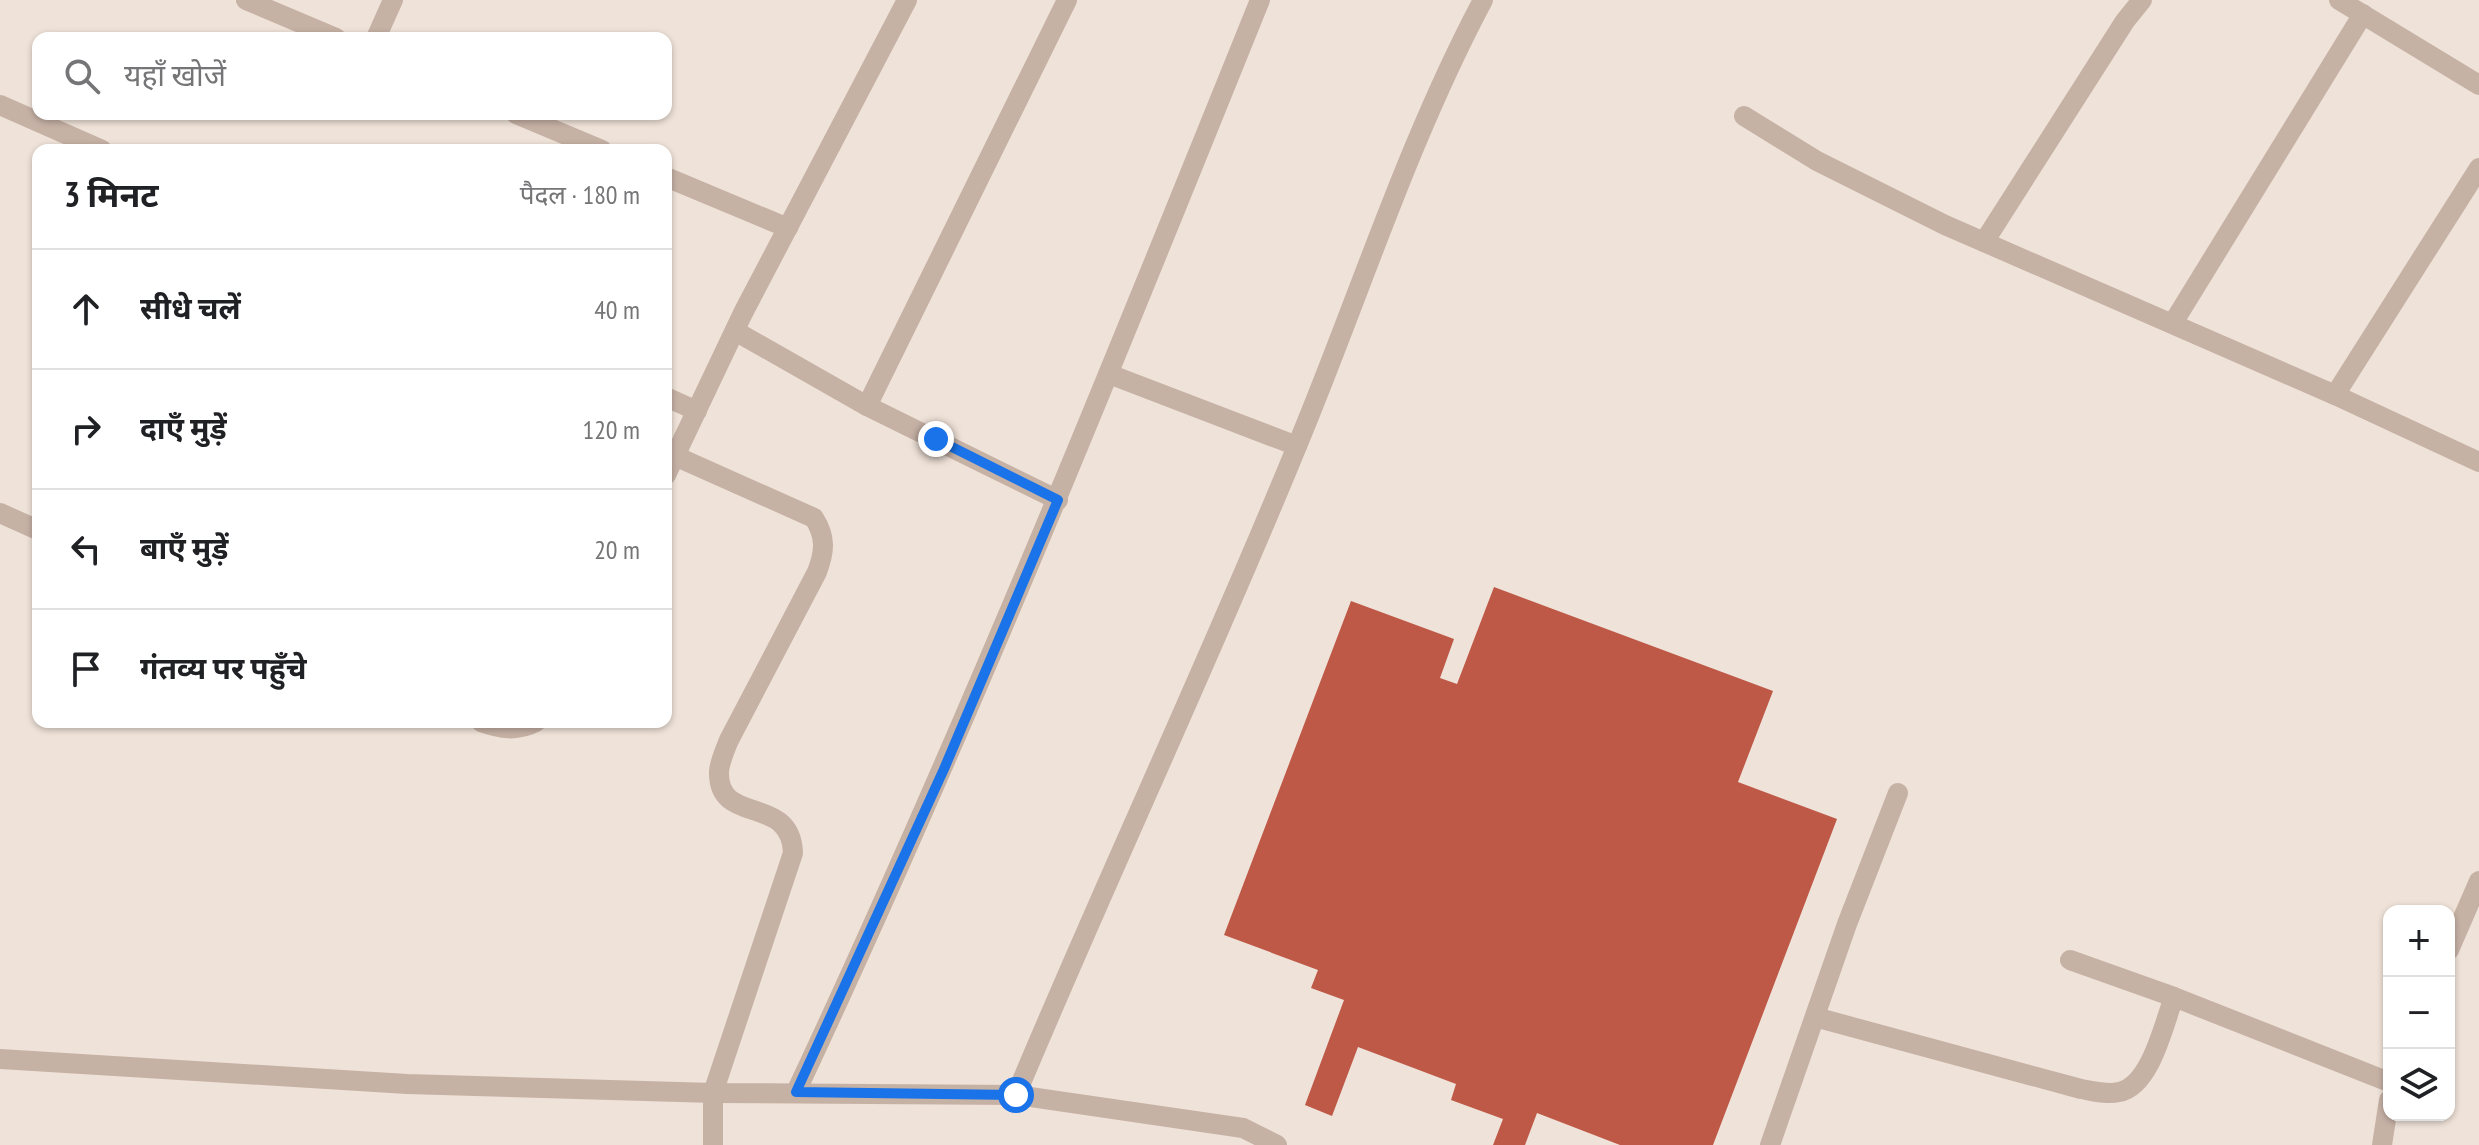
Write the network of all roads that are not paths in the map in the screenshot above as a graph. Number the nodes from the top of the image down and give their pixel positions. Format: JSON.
{"nodes":[{"id":1,"x":246,"y":0,"type":"edge"},
{"id":2,"x":393,"y":0,"type":"edge"},
{"id":3,"x":907,"y":0,"type":"edge"},
{"id":4,"x":1067,"y":0,"type":"edge"},
{"id":5,"x":1260,"y":0,"type":"edge"},
{"id":6,"x":1483,"y":0,"type":"edge"},
{"id":7,"x":2142,"y":0,"type":"edge"},
{"id":8,"x":2339,"y":0,"type":"edge"},
{"id":9,"x":2363,"y":14,"type":"junction"},
{"id":10,"x":322,"y":32,"type":"edge"},
{"id":11,"x":379,"y":32,"type":"edge"},
{"id":12,"x":2479,"y":85,"type":"edge"},
{"id":13,"x":0,"y":105,"type":"edge"},
{"id":14,"x":1744,"y":116,"type":"dead end"},
{"id":15,"x":32,"y":119,"type":"edge"},
{"id":16,"x":34,"y":120,"type":"edge"},
{"id":17,"x":530,"y":120,"type":"edge"},
{"id":18,"x":88,"y":144,"type":"edge"},
{"id":19,"x":588,"y":144,"type":"edge"},
{"id":20,"x":2479,"y":168,"type":"edge"},
{"id":21,"x":672,"y":180,"type":"edge"},
{"id":22,"x":788,"y":228,"type":"junction"},
{"id":23,"x":1984,"y":242,"type":"junction"},
{"id":24,"x":2173,"y":323,"type":"junction"},
{"id":25,"x":735,"y":331,"type":"junction"},
{"id":26,"x":1109,"y":374,"type":"junction"},
{"id":27,"x":2335,"y":395,"type":"junction"},
{"id":28,"x":672,"y":400,"type":"edge"},
{"id":29,"x":867,"y":406,"type":"junction"},
{"id":30,"x":697,"y":411,"type":"junction"},
{"id":31,"x":1297,"y":446,"type":"junction"},
{"id":32,"x":675,"y":456,"type":"junction"},
{"id":33,"x":672,"y":462,"type":"edge"},
{"id":34,"x":2479,"y":462,"type":"edge"},
{"id":35,"x":1058,"y":500,"type":"junction"},
{"id":36,"x":0,"y":513,"type":"edge"},
{"id":37,"x":32,"y":527,"type":"edge"},
{"id":38,"x":501,"y":728,"type":"edge"},
{"id":39,"x":523,"y":728,"type":"edge"},
{"id":40,"x":1898,"y":793,"type":"dead end"},
{"id":41,"x":2479,"y":881,"type":"edge"},
{"id":42,"x":2455,"y":936,"type":"edge"},
{"id":43,"x":2070,"y":960,"type":"dead end"},
{"id":44,"x":2174,"y":997,"type":"junction"},
{"id":45,"x":1815,"y":1017,"type":"junction"},
{"id":46,"x":0,"y":1059,"type":"edge"},
{"id":47,"x":2383,"y":1080,"type":"edge"},
{"id":48,"x":796,"y":1092,"type":"junction"},
{"id":49,"x":713,"y":1093,"type":"junction"},
{"id":50,"x":1016,"y":1095,"type":"junction"},
{"id":51,"x":2386,"y":1121,"type":"edge"},
{"id":52,"x":713,"y":1145,"type":"edge"},
{"id":53,"x":1277,"y":1145,"type":"edge"},
{"id":54,"x":1770,"y":1145,"type":"edge"},
{"id":55,"x":2382,"y":1145,"type":"edge"}],
"edges":[{"from":1,"to":10,"type":"street"},
{"from":2,"to":11,"type":"street"},
{"from":3,"to":22,"type":"street"},
{"from":4,"to":29,"type":"street"},
{"from":5,"to":26,"type":"street"},
{"from":6,"to":31,"type":"street"},
{"from":7,"to":23,"type":"street"},
{"from":8,"to":9,"type":"street"},
{"from":9,"to":12,"type":"street"},
{"from":9,"to":24,"type":"street"},
{"from":13,"to":15,"type":"street"},
{"from":14,"to":23,"type":"street"},
{"from":16,"to":18,"type":"street"},
{"from":17,"to":19,"type":"street"},
{"from":20,"to":27,"type":"street"},
{"from":21,"to":22,"type":"street"},
{"from":22,"to":25,"type":"street"},
{"from":23,"to":24,"type":"street"},
{"from":24,"to":27,"type":"street"},
{"from":25,"to":29,"type":"street"},
{"from":25,"to":30,"type":"street"},
{"from":26,"to":31,"type":"street"},
{"from":26,"to":35,"type":"street"},
{"from":27,"to":34,"type":"street"},
{"from":28,"to":30,"type":"street"},
{"from":29,"to":35,"type":"street"},
{"from":30,"to":32,"type":"street"},
{"from":31,"to":50,"type":"street"},
{"from":32,"to":33,"type":"street"},
{"from":32,"to":49,"type":"street"},
{"from":35,"to":48,"type":"street"},
{"from":36,"to":37,"type":"street"},
{"from":38,"to":39,"type":"street"},
{"from":40,"to":45,"type":"street"},
{"from":41,"to":42,"type":"street"},
{"from":43,"to":44,"type":"street"},
{"from":44,"to":45,"type":"street"},
{"from":44,"to":47,"type":"street"},
{"from":45,"to":54,"type":"street"},
{"from":46,"to":49,"type":"street"},
{"from":48,"to":49,"type":"street"},
{"from":48,"to":50,"type":"street"},
{"from":49,"to":52,"type":"street"},
{"from":50,"to":53,"type":"street"},
{"from":51,"to":55,"type":"street"}]}
